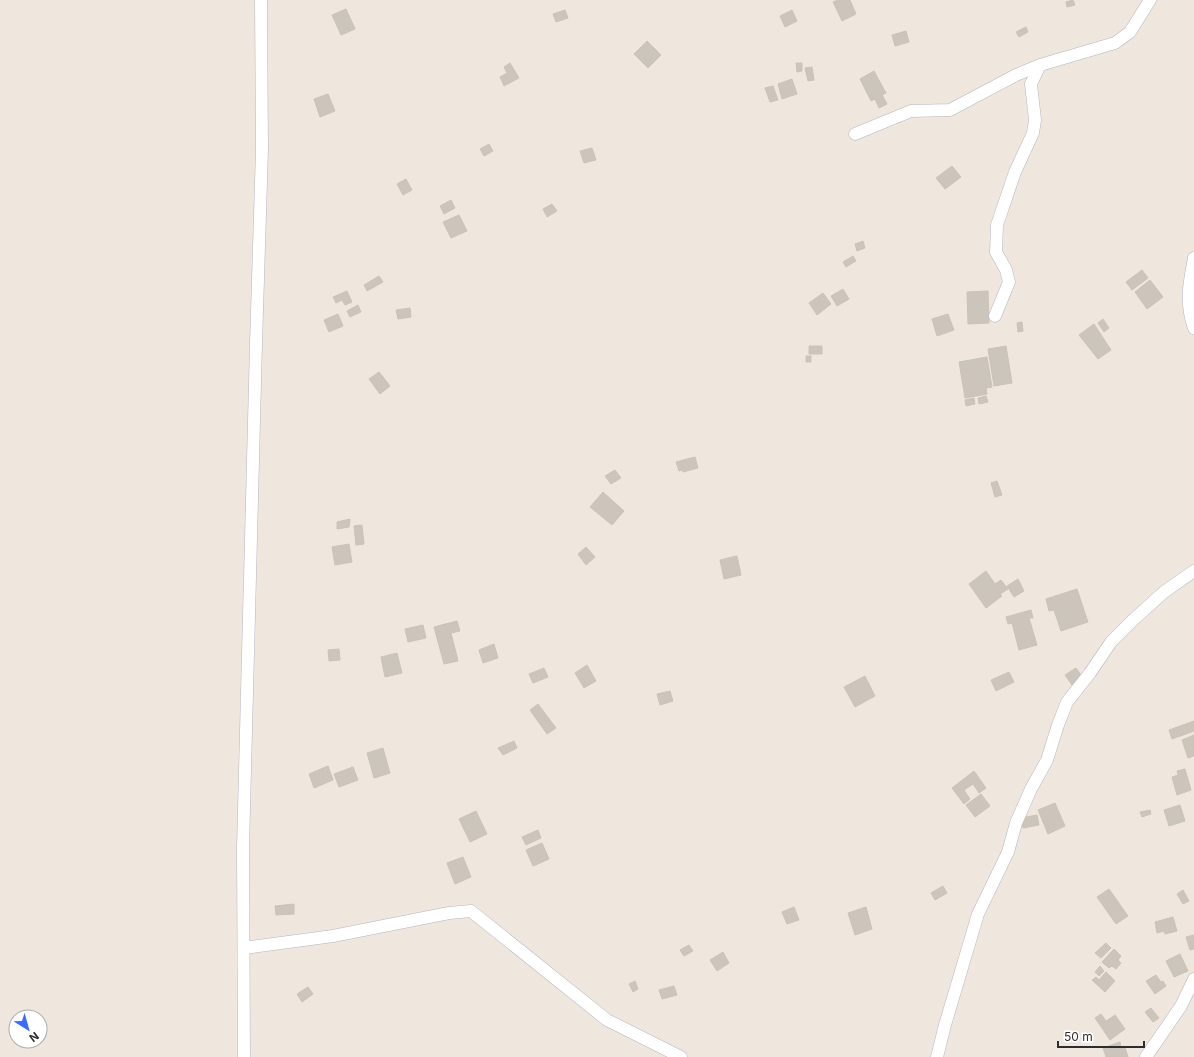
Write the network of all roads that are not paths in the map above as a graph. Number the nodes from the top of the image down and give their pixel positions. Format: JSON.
{"nodes":[{"id":1,"x":261,"y":0,"type":"edge"},
{"id":2,"x":1150,"y":0,"type":"edge"},
{"id":3,"x":1040,"y":66,"type":"junction"},
{"id":4,"x":855,"y":134,"type":"dead end"},
{"id":5,"x":1194,"y":258,"type":"edge"},
{"id":6,"x":995,"y":316,"type":"dead end"},
{"id":7,"x":1194,"y":328,"type":"edge"},
{"id":8,"x":1194,"y":571,"type":"edge"},
{"id":9,"x":244,"y":948,"type":"junction"},
{"id":10,"x":1194,"y":979,"type":"edge"},
{"id":11,"x":244,"y":1057,"type":"edge"},
{"id":12,"x":681,"y":1057,"type":"edge"},
{"id":13,"x":937,"y":1057,"type":"edge"},
{"id":14,"x":1146,"y":1057,"type":"edge"}],
"edges":[{"from":1,"to":9,"type":"street"},
{"from":2,"to":3,"type":"street"},
{"from":3,"to":4,"type":"street"},
{"from":3,"to":6,"type":"street"},
{"from":5,"to":7,"type":"street"},
{"from":8,"to":13,"type":"street"},
{"from":9,"to":11,"type":"street"},
{"from":9,"to":12,"type":"street"},
{"from":10,"to":14,"type":"street"}]}
